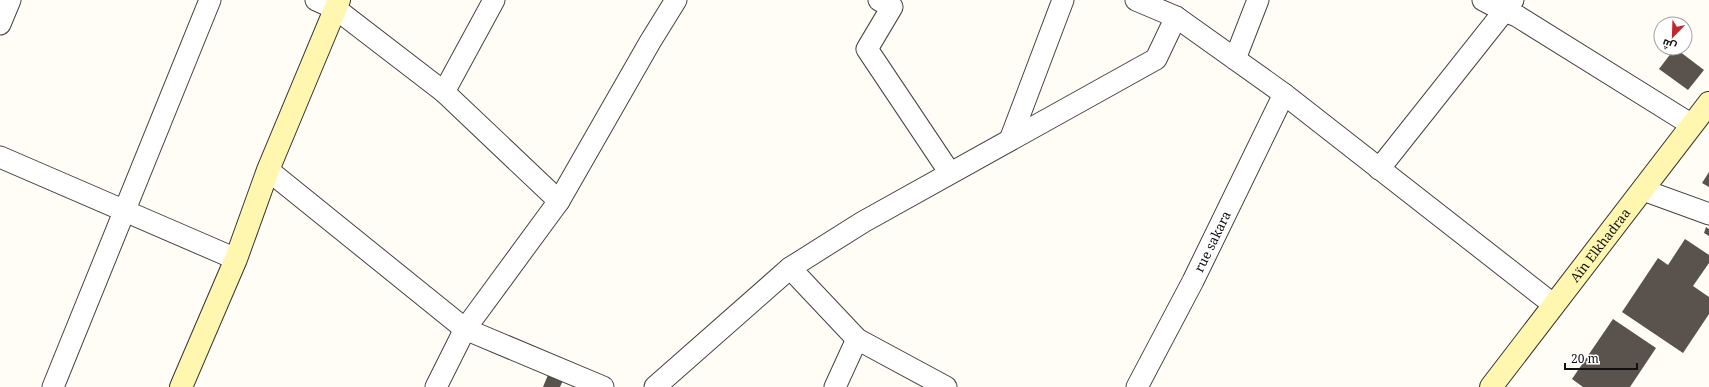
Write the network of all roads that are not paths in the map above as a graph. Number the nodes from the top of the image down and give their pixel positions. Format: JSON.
{"nodes":[{"id":1,"x":10,"y":0,"type":"edge"},
{"id":2,"x":210,"y":0,"type":"edge"},
{"id":3,"x":494,"y":0,"type":"edge"},
{"id":4,"x":676,"y":0,"type":"edge"},
{"id":5,"x":879,"y":0,"type":"edge"},
{"id":6,"x":1063,"y":0,"type":"edge"},
{"id":7,"x":1136,"y":0,"type":"edge"},
{"id":8,"x":1258,"y":0,"type":"edge"},
{"id":9,"x":1484,"y":0,"type":"edge"},
{"id":10,"x":330,"y":3,"type":"edge"},
{"id":11,"x":1509,"y":6,"type":"edge"},
{"id":12,"x":1176,"y":16,"type":"junction"},
{"id":13,"x":0,"y":24,"type":"edge"},
{"id":14,"x":1235,"y":59,"type":"junction"},
{"id":15,"x":444,"y":92,"type":"junction"},
{"id":16,"x":1284,"y":94,"type":"junction"},
{"id":17,"x":1709,"y":103,"type":"edge"},
{"id":18,"x":1692,"y":126,"type":"junction"},
{"id":19,"x":1010,"y":140,"type":"junction"},
{"id":20,"x":0,"y":157,"type":"edge"},
{"id":21,"x":1379,"y":169,"type":"junction"},
{"id":22,"x":268,"y":170,"type":"junction"},
{"id":23,"x":950,"y":174,"type":"junction"},
{"id":24,"x":1643,"y":190,"type":"junction"},
{"id":25,"x":559,"y":201,"type":"junction"},
{"id":26,"x":125,"y":211,"type":"junction"},
{"id":27,"x":1709,"y":214,"type":"edge"},
{"id":28,"x":236,"y":259,"type":"junction"},
{"id":29,"x":790,"y":268,"type":"junction"},
{"id":30,"x":1554,"y":305,"type":"junction"},
{"id":31,"x":465,"y":329,"type":"junction"},
{"id":32,"x":857,"y":339,"type":"junction"},
{"id":33,"x":53,"y":387,"type":"edge"},
{"id":34,"x":181,"y":387,"type":"edge"},
{"id":35,"x":436,"y":387,"type":"edge"},
{"id":36,"x":603,"y":387,"type":"edge"},
{"id":37,"x":655,"y":387,"type":"edge"},
{"id":38,"x":835,"y":387,"type":"edge"},
{"id":39,"x":946,"y":387,"type":"edge"},
{"id":40,"x":1137,"y":387,"type":"edge"},
{"id":41,"x":1491,"y":387,"type":"edge"}],
"edges":[{"from":1,"to":13,"type":"street"},
{"from":2,"to":26,"type":"street"},
{"from":3,"to":15,"type":"street"},
{"from":4,"to":25,"type":"street"},
{"from":5,"to":23,"type":"street"},
{"from":6,"to":19,"type":"street"},
{"from":7,"to":12,"type":"street"},
{"from":8,"to":14,"type":"street"},
{"from":9,"to":11,"type":"street"},
{"from":10,"to":15,"type":"street"},
{"from":10,"to":22,"type":"street"},
{"from":11,"to":18,"type":"street"},
{"from":11,"to":21,"type":"street"},
{"from":12,"to":14,"type":"street"},
{"from":12,"to":19,"type":"street"},
{"from":14,"to":16,"type":"street"},
{"from":15,"to":25,"type":"street"},
{"from":16,"to":21,"type":"street"},
{"from":16,"to":40,"type":"street","name":"rue sakara"},
{"from":17,"to":18,"type":"street","name":"Aïn Elkhadraa"},
{"from":18,"to":24,"type":"street","name":"Aïn Elkhadraa"},
{"from":19,"to":23,"type":"street"},
{"from":20,"to":26,"type":"street"},
{"from":21,"to":30,"type":"street"},
{"from":22,"to":28,"type":"street"},
{"from":22,"to":31,"type":"street"},
{"from":23,"to":29,"type":"street"},
{"from":24,"to":27,"type":"street"},
{"from":24,"to":30,"type":"street","name":"Aïn Elkhadraa"},
{"from":25,"to":31,"type":"street"},
{"from":26,"to":28,"type":"street"},
{"from":26,"to":33,"type":"street"},
{"from":28,"to":34,"type":"street"},
{"from":29,"to":32,"type":"street"},
{"from":29,"to":37,"type":"street"},
{"from":30,"to":41,"type":"street","name":"Aïn Elkhadraa"},
{"from":31,"to":35,"type":"street"},
{"from":31,"to":36,"type":"street"},
{"from":32,"to":38,"type":"street"},
{"from":32,"to":39,"type":"street"}]}
